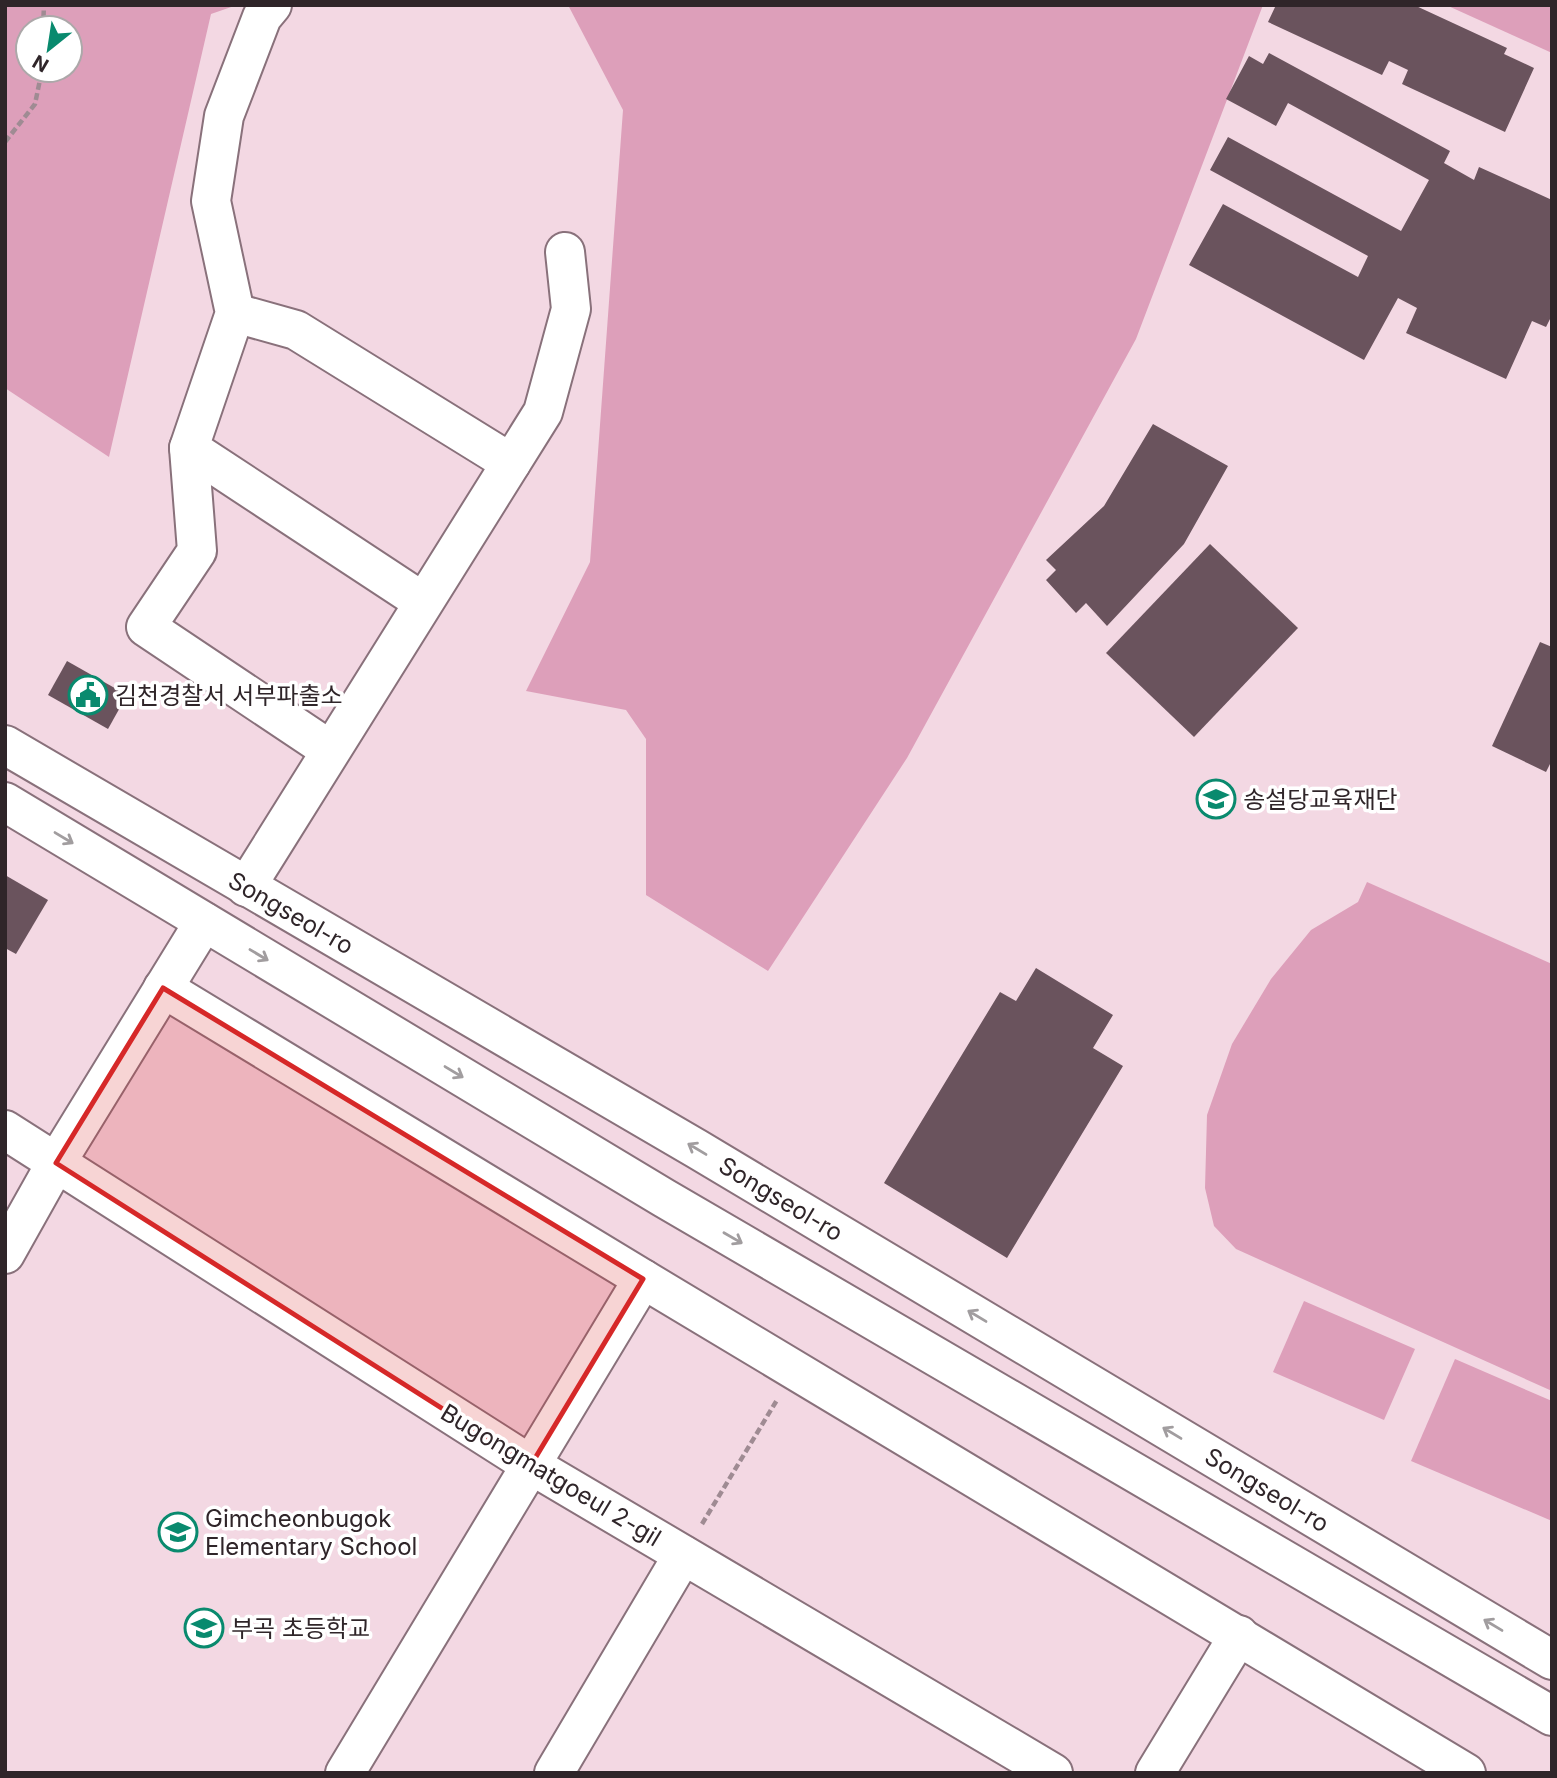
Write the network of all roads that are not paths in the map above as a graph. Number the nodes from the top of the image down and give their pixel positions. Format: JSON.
{"nodes":[{"id":1,"x":272,"y":5,"type":"edge"},
{"id":2,"x":565,"y":251,"type":"dead end"},
{"id":3,"x":236,"y":313,"type":"junction"},
{"id":4,"x":189,"y":448,"type":"junction"},
{"id":5,"x":511,"y":463,"type":"junction"},
{"id":6,"x":423,"y":601,"type":"junction"},
{"id":7,"x":5,"y":745,"type":"edge"},
{"id":8,"x":330,"y":750,"type":"junction"},
{"id":9,"x":5,"y":803,"type":"edge"},
{"id":10,"x":246,"y":887,"type":"junction"},
{"id":11,"x":204,"y":922,"type":"junction"},
{"id":12,"x":163,"y":988,"type":"junction"},
{"id":13,"x":5,"y":1130,"type":"edge"},
{"id":14,"x":56,"y":1163,"type":"junction"},
{"id":15,"x":5,"y":1254,"type":"edge"},
{"id":16,"x":643,"y":1279,"type":"junction"},
{"id":17,"x":531,"y":1465,"type":"junction"},
{"id":18,"x":683,"y":1555,"type":"junction"},
{"id":19,"x":1239,"y":1635,"type":"junction"},
{"id":20,"x":1552,"y":1660,"type":"edge"},
{"id":21,"x":1552,"y":1716,"type":"edge"},
{"id":22,"x":345,"y":1773,"type":"edge"},
{"id":23,"x":554,"y":1773,"type":"edge"},
{"id":24,"x":1053,"y":1773,"type":"edge"},
{"id":25,"x":1156,"y":1773,"type":"edge"},
{"id":26,"x":1466,"y":1773,"type":"edge"}],
"edges":[{"from":1,"to":3,"type":"street"},
{"from":2,"to":5,"type":"street"},
{"from":3,"to":4,"type":"street"},
{"from":3,"to":5,"type":"street"},
{"from":4,"to":6,"type":"street"},
{"from":4,"to":8,"type":"street"},
{"from":5,"to":6,"type":"street"},
{"from":6,"to":8,"type":"street"},
{"from":7,"to":10,"type":"street","name":"Songseol-ro"},
{"from":8,"to":10,"type":"street"},
{"from":9,"to":11,"type":"street","name":"Songseol-ro","one_way":true},
{"from":20,"to":10,"type":"street","name":"Songseol-ro","one_way":true},
{"from":11,"to":12,"type":"street"},
{"from":11,"to":21,"type":"street","name":"Songseol-ro","one_way":true},
{"from":12,"to":14,"type":"street"},
{"from":12,"to":16,"type":"street"},
{"from":13,"to":14,"type":"street","name":"Bugongmatgoeul 2-gil"},
{"from":14,"to":15,"type":"street"},
{"from":14,"to":17,"type":"street","name":"Bugongmatgoeul 2-gil"},
{"from":16,"to":17,"type":"street"},
{"from":16,"to":19,"type":"street"},
{"from":17,"to":18,"type":"street","name":"Bugongmatgoeul 2-gil"},
{"from":17,"to":22,"type":"street"},
{"from":18,"to":23,"type":"street"},
{"from":18,"to":24,"type":"street","name":"Bugongmatgoeul 2-gil"},
{"from":19,"to":25,"type":"street"},
{"from":19,"to":26,"type":"street"}]}
